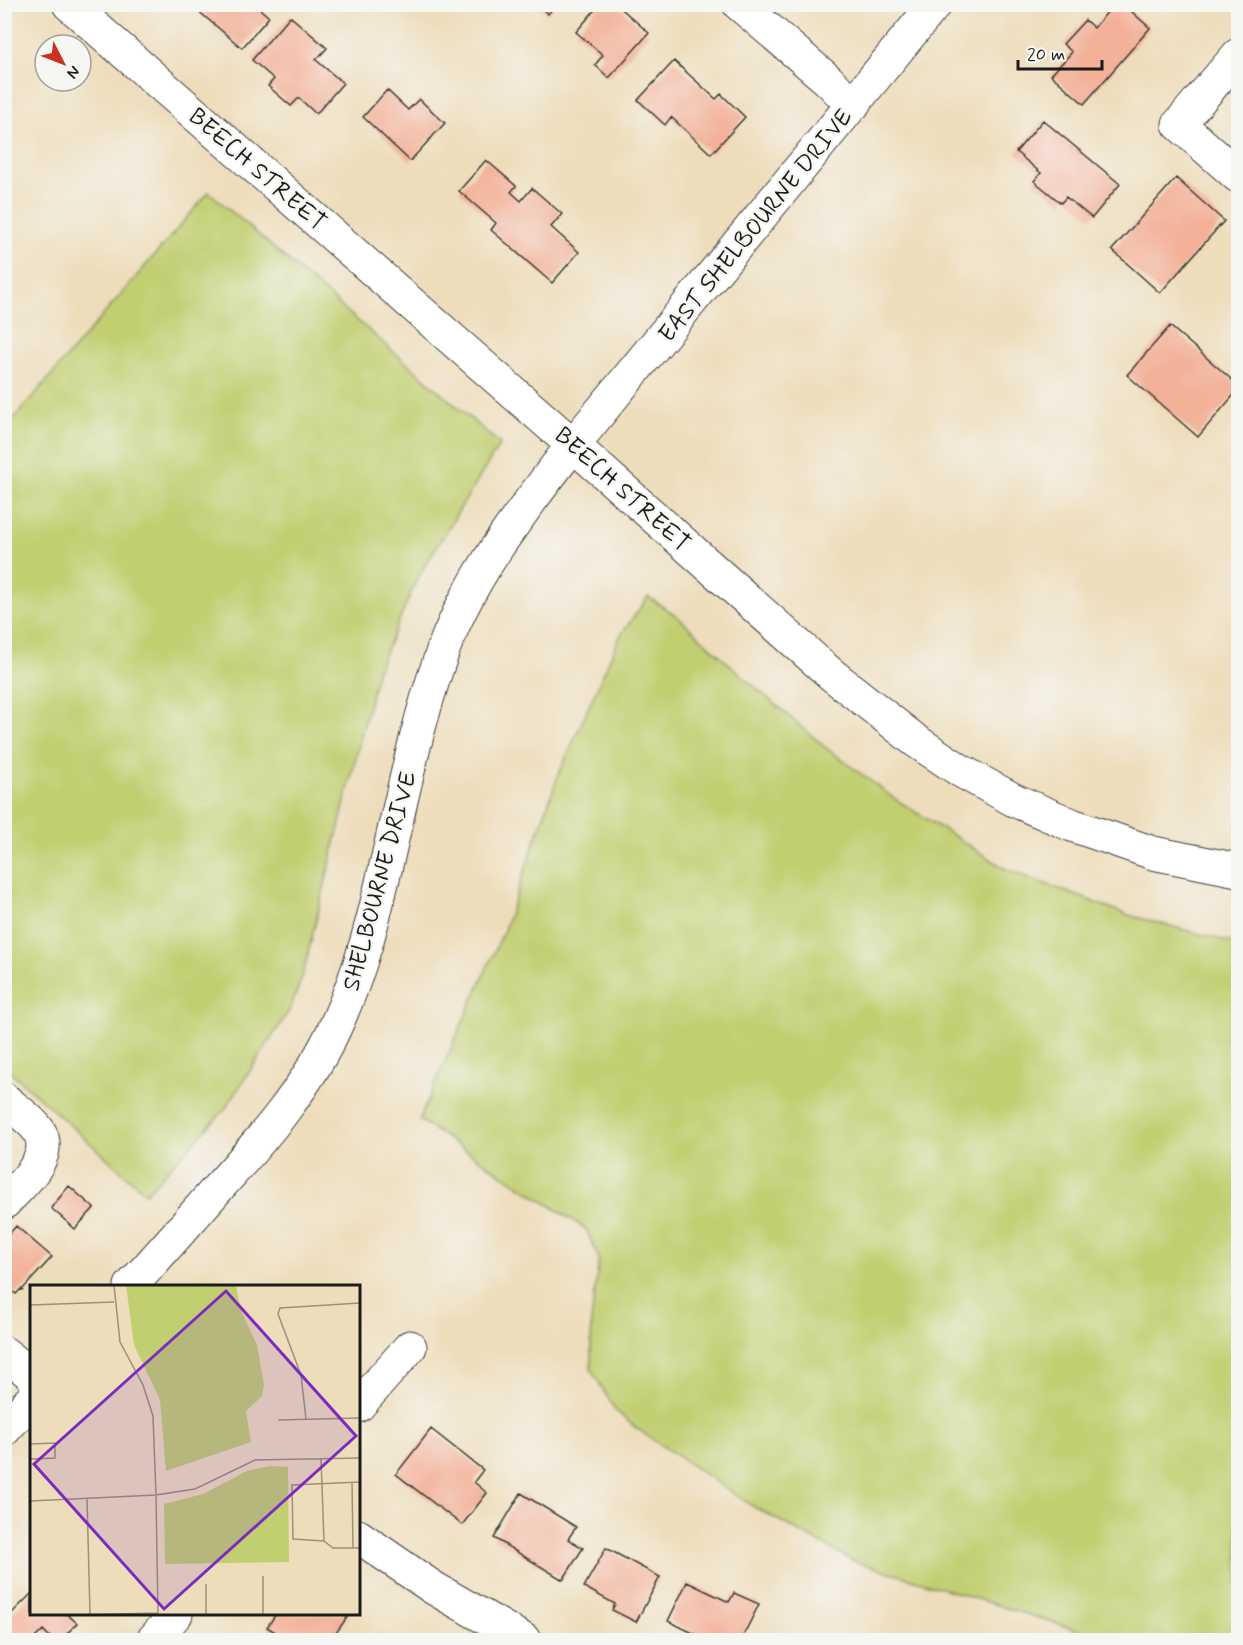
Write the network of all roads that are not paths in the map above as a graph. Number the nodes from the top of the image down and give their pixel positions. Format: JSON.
{"nodes":[{"id":1,"x":69,"y":4,"type":"edge"},
{"id":2,"x":739,"y":4,"type":"edge"},
{"id":3,"x":935,"y":4,"type":"edge"},
{"id":4,"x":1239,"y":56,"type":"edge"},
{"id":5,"x":853,"y":105,"type":"junction"},
{"id":6,"x":1239,"y":176,"type":"edge"},
{"id":7,"x":573,"y":445,"type":"junction"},
{"id":8,"x":1239,"y":870,"type":"edge"},
{"id":9,"x":4,"y":1099,"type":"edge"},
{"id":10,"x":4,"y":1203,"type":"edge"},
{"id":11,"x":133,"y":1285,"type":"edge"},
{"id":12,"x":410,"y":1347,"type":"dead end"},
{"id":13,"x":4,"y":1353,"type":"edge"},
{"id":14,"x":30,"y":1373,"type":"edge"},
{"id":15,"x":30,"y":1401,"type":"edge"},
{"id":16,"x":360,"y":1404,"type":"edge"},
{"id":17,"x":4,"y":1430,"type":"edge"},
{"id":18,"x":360,"y":1537,"type":"edge"},
{"id":19,"x":175,"y":1615,"type":"edge"},
{"id":20,"x":153,"y":1641,"type":"edge"},
{"id":21,"x":524,"y":1641,"type":"edge"}],
"edges":[{"from":1,"to":7,"type":"street","name":"BEECH STREET"},
{"from":2,"to":5,"type":"street"},
{"from":3,"to":5,"type":"street","name":"EAST SHELBOURNE DRIVE"},
{"from":4,"to":6,"type":"street"},
{"from":5,"to":7,"type":"street","name":"EAST SHELBOURNE DRIVE"},
{"from":7,"to":8,"type":"street","name":"BEECH STREET"},
{"from":7,"to":11,"type":"street","name":"SHELBOURNE DRIVE"},
{"from":9,"to":10,"type":"street"},
{"from":12,"to":16,"type":"street"},
{"from":13,"to":14,"type":"street"},
{"from":15,"to":17,"type":"street"},
{"from":18,"to":21,"type":"street"},
{"from":19,"to":20,"type":"street"}]}
